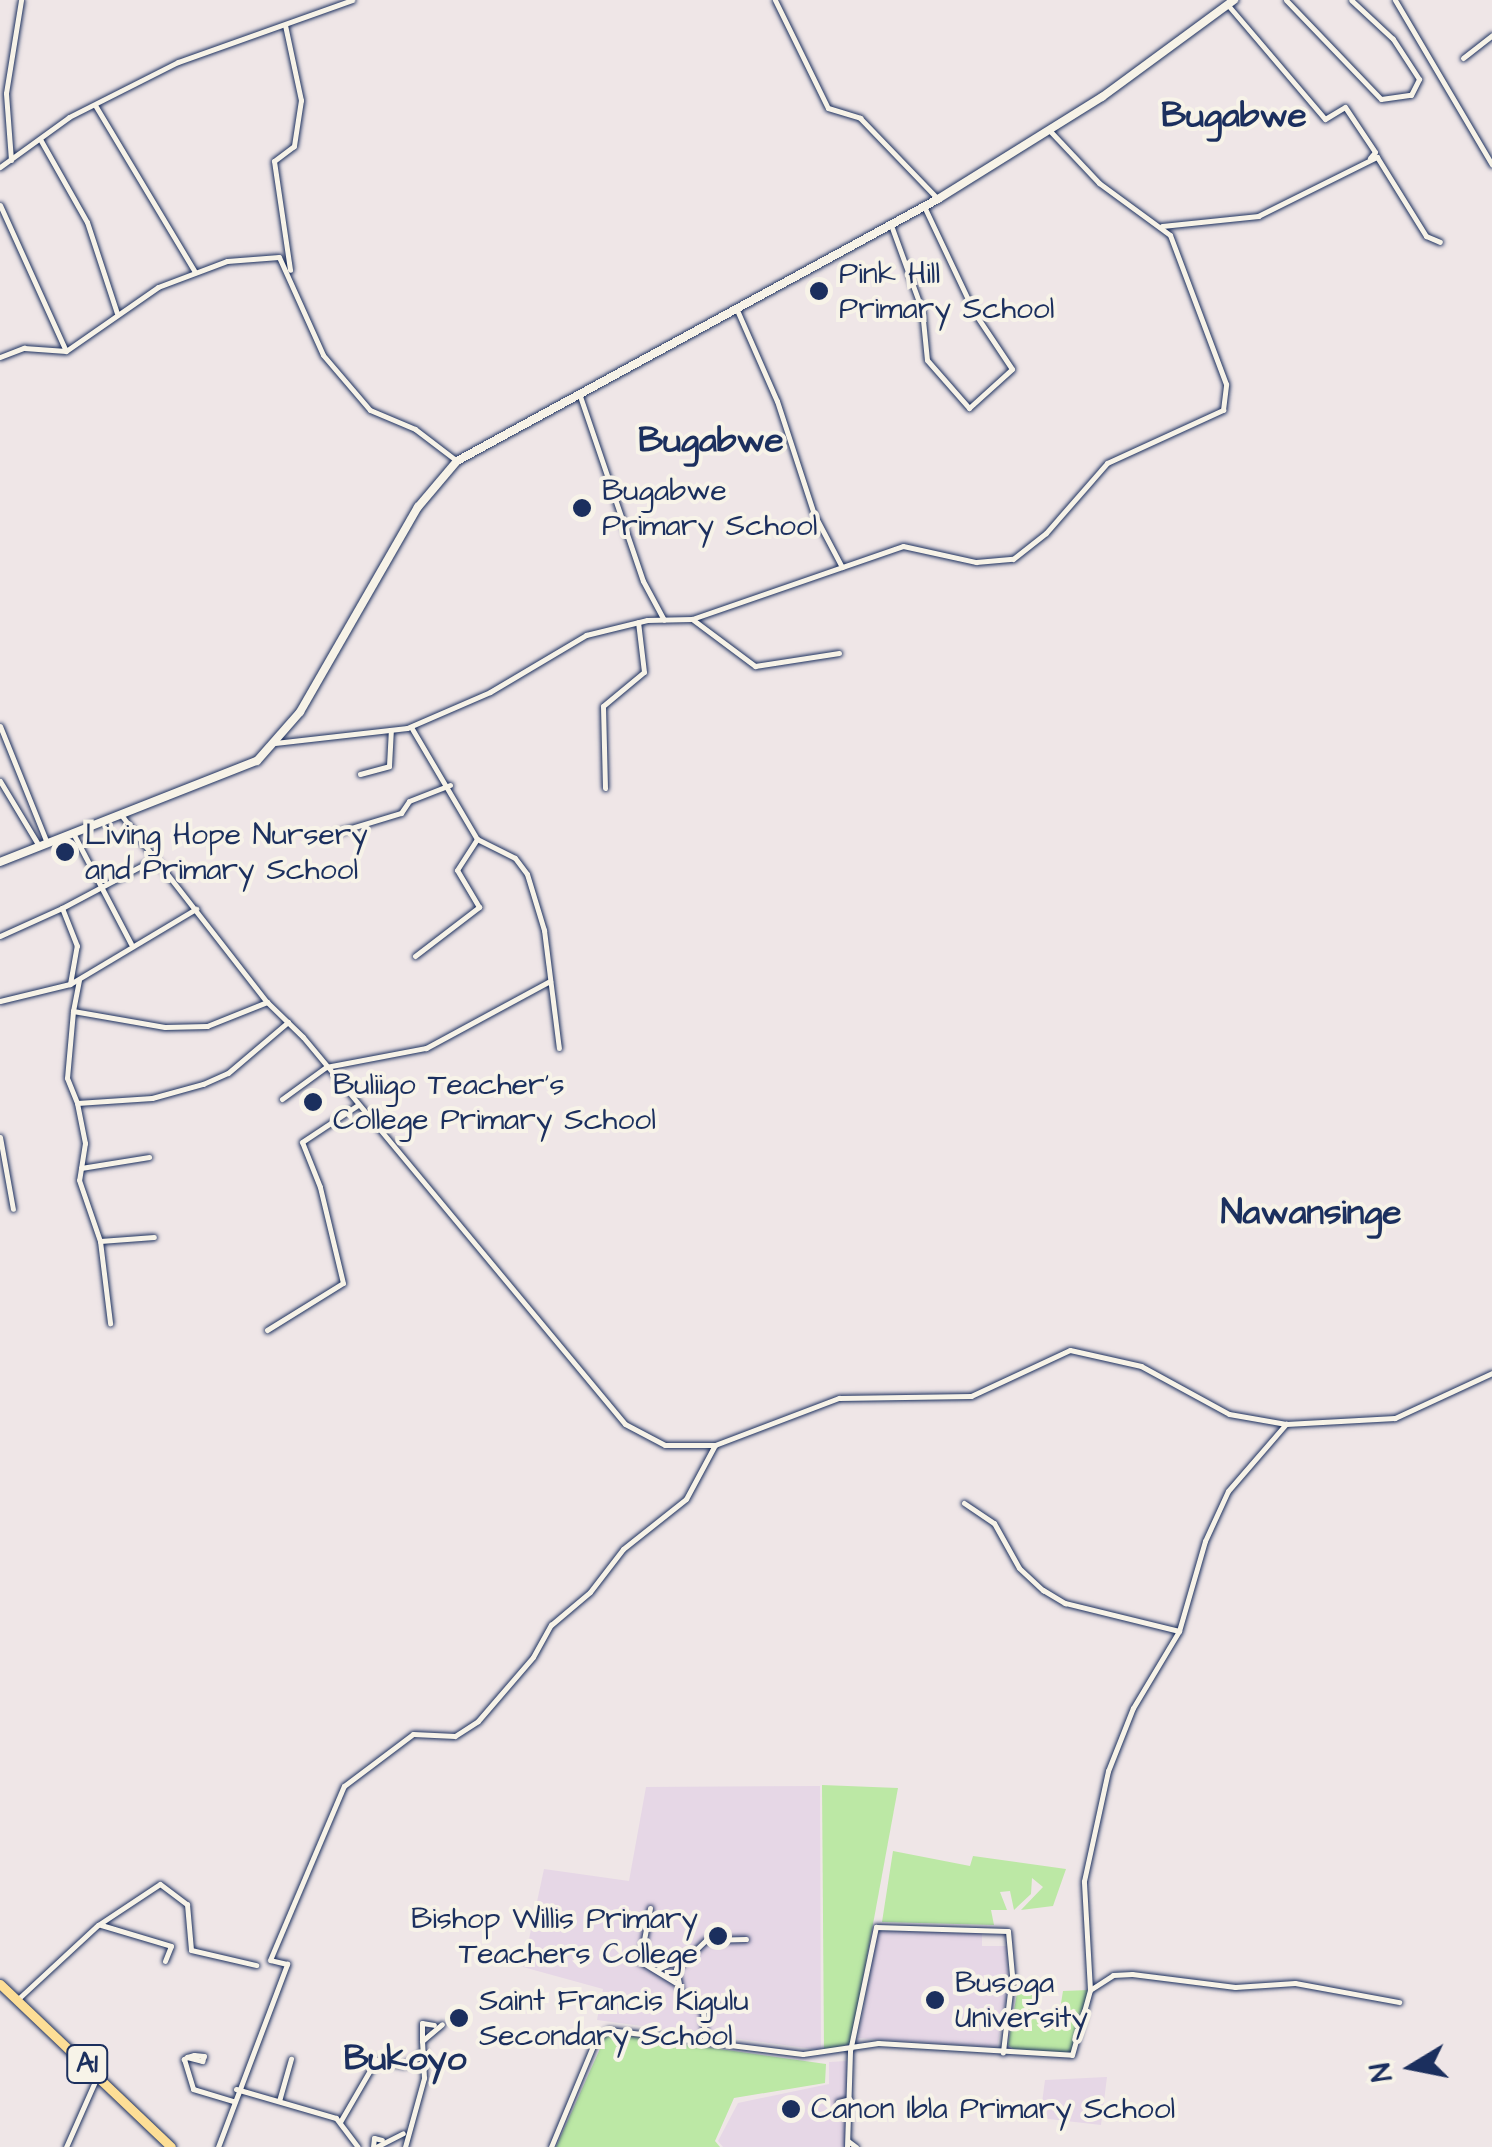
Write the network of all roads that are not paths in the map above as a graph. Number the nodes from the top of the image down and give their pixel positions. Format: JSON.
{"nodes":[{"id":1,"x":21,"y":0,"type":"edge"},
{"id":2,"x":352,"y":0,"type":"edge"},
{"id":3,"x":775,"y":0,"type":"edge"},
{"id":4,"x":1286,"y":0,"type":"edge"},
{"id":5,"x":1351,"y":0,"type":"edge"},
{"id":6,"x":1395,"y":0,"type":"edge"},
{"id":7,"x":1230,"y":2,"type":"edge"},
{"id":8,"x":286,"y":25,"type":"junction"},
{"id":9,"x":1492,"y":35,"type":"edge"},
{"id":10,"x":1463,"y":58,"type":"dead end"},
{"id":11,"x":92,"y":105,"type":"junction"},
{"id":12,"x":1049,"y":130,"type":"junction"},
{"id":13,"x":40,"y":139,"type":"junction"},
{"id":14,"x":1370,"y":158,"type":"junction"},
{"id":15,"x":11,"y":160,"type":"junction"},
{"id":16,"x":1492,"y":166,"type":"edge"},
{"id":17,"x":0,"y":167,"type":"edge"},
{"id":18,"x":938,"y":199,"type":"junction"},
{"id":19,"x":0,"y":205,"type":"edge"},
{"id":20,"x":924,"y":206,"type":"junction"},
{"id":21,"x":2,"y":217,"type":"edge"},
{"id":22,"x":891,"y":225,"type":"junction"},
{"id":23,"x":1162,"y":226,"type":"junction"},
{"id":24,"x":1440,"y":242,"type":"dead end"},
{"id":25,"x":290,"y":270,"type":"junction"},
{"id":26,"x":195,"y":272,"type":"junction"},
{"id":27,"x":737,"y":310,"type":"junction"},
{"id":28,"x":118,"y":314,"type":"junction"},
{"id":29,"x":66,"y":352,"type":"junction"},
{"id":30,"x":1,"y":354,"type":"edge"},
{"id":31,"x":580,"y":396,"type":"junction"},
{"id":32,"x":457,"y":461,"type":"junction"},
{"id":33,"x":842,"y":567,"type":"junction"},
{"id":34,"x":692,"y":619,"type":"junction"},
{"id":35,"x":664,"y":620,"type":"junction"},
{"id":36,"x":638,"y":622,"type":"junction"},
{"id":37,"x":839,"y":653,"type":"dead end"},
{"id":38,"x":0,"y":726,"type":"edge"},
{"id":39,"x":411,"y":726,"type":"junction"},
{"id":40,"x":391,"y":731,"type":"junction"},
{"id":41,"x":2,"y":739,"type":"edge"},
{"id":42,"x":275,"y":743,"type":"junction"},
{"id":43,"x":360,"y":774,"type":"dead end"},
{"id":44,"x":0,"y":780,"type":"edge"},
{"id":45,"x":450,"y":785,"type":"junction"},
{"id":46,"x":605,"y":788,"type":"dead end"},
{"id":47,"x":122,"y":816,"type":"junction"},
{"id":48,"x":338,"y":832,"type":"dead end"},
{"id":49,"x":73,"y":833,"type":"junction"},
{"id":50,"x":477,"y":839,"type":"junction"},
{"id":51,"x":43,"y":845,"type":"junction"},
{"id":52,"x":154,"y":858,"type":"junction"},
{"id":53,"x":0,"y":862,"type":"edge"},
{"id":54,"x":102,"y":887,"type":"junction"},
{"id":55,"x":62,"y":908,"type":"junction"},
{"id":56,"x":196,"y":909,"type":"junction"},
{"id":57,"x":0,"y":936,"type":"edge"},
{"id":58,"x":130,"y":944,"type":"junction"},
{"id":59,"x":415,"y":956,"type":"dead end"},
{"id":60,"x":79,"y":980,"type":"junction"},
{"id":61,"x":550,"y":980,"type":"junction"},
{"id":62,"x":70,"y":984,"type":"junction"},
{"id":63,"x":0,"y":1001,"type":"edge"},
{"id":64,"x":267,"y":1002,"type":"junction"},
{"id":65,"x":73,"y":1011,"type":"junction"},
{"id":66,"x":288,"y":1022,"type":"junction"},
{"id":67,"x":559,"y":1048,"type":"dead end"},
{"id":68,"x":326,"y":1067,"type":"junction"},
{"id":69,"x":282,"y":1098,"type":"dead end"},
{"id":70,"x":77,"y":1103,"type":"junction"},
{"id":71,"x":358,"y":1105,"type":"junction"},
{"id":72,"x":0,"y":1137,"type":"edge"},
{"id":73,"x":149,"y":1157,"type":"dead end"},
{"id":74,"x":80,"y":1168,"type":"junction"},
{"id":75,"x":12,"y":1209,"type":"dead end"},
{"id":76,"x":154,"y":1238,"type":"dead end"},
{"id":77,"x":100,"y":1241,"type":"junction"},
{"id":78,"x":110,"y":1323,"type":"dead end"},
{"id":79,"x":267,"y":1330,"type":"dead end"},
{"id":80,"x":1492,"y":1374,"type":"edge"},
{"id":81,"x":1286,"y":1424,"type":"junction"},
{"id":82,"x":716,"y":1445,"type":"junction"},
{"id":83,"x":964,"y":1503,"type":"dead end"},
{"id":84,"x":1179,"y":1631,"type":"junction"},
{"id":85,"x":650,"y":1908,"type":"dead end"},
{"id":86,"x":98,"y":1925,"type":"junction"},
{"id":87,"x":746,"y":1938,"type":"dead end"},
{"id":88,"x":684,"y":1958,"type":"junction"},
{"id":89,"x":165,"y":1961,"type":"dead end"},
{"id":90,"x":256,"y":1965,"type":"dead end"},
{"id":91,"x":658,"y":1969,"type":"junction"},
{"id":92,"x":0,"y":1984,"type":"edge"},
{"id":93,"x":678,"y":1985,"type":"junction"},
{"id":94,"x":1090,"y":1990,"type":"junction"},
{"id":95,"x":18,"y":2000,"type":"junction"},
{"id":96,"x":1400,"y":2002,"type":"dead end"},
{"id":97,"x":716,"y":2005,"type":"dead end"},
{"id":98,"x":703,"y":2010,"type":"junction"},
{"id":99,"x":439,"y":2025,"type":"dead end"},
{"id":100,"x":705,"y":2040,"type":"junction"},
{"id":101,"x":850,"y":2051,"type":"junction"},
{"id":102,"x":1004,"y":2052,"type":"junction"},
{"id":103,"x":421,"y":2054,"type":"junction"},
{"id":104,"x":188,"y":2057,"type":"dead end"},
{"id":105,"x":291,"y":2059,"type":"dead end"},
{"id":106,"x":99,"y":2074,"type":"junction"},
{"id":107,"x":227,"y":2090,"type":"dead end"},
{"id":108,"x":236,"y":2090,"type":"junction"},
{"id":109,"x":850,"y":2099,"type":"junction"},
{"id":110,"x":229,"y":2100,"type":"junction"},
{"id":111,"x":279,"y":2101,"type":"junction"},
{"id":112,"x":838,"y":2102,"type":"dead end"},
{"id":113,"x":140,"y":2115,"type":"junction"},
{"id":114,"x":340,"y":2122,"type":"junction"},
{"id":115,"x":130,"y":2124,"type":"dead end"},
{"id":116,"x":404,"y":2133,"type":"junction"},
{"id":117,"x":847,"y":2144,"type":"edge"},
{"id":118,"x":66,"y":2147,"type":"edge"},
{"id":119,"x":172,"y":2147,"type":"edge"},
{"id":120,"x":218,"y":2147,"type":"edge"},
{"id":121,"x":358,"y":2147,"type":"edge"},
{"id":122,"x":374,"y":2147,"type":"edge"},
{"id":123,"x":404,"y":2147,"type":"edge"},
{"id":124,"x":551,"y":2147,"type":"edge"},
{"id":125,"x":856,"y":2147,"type":"edge"}],
"edges":[{"from":1,"to":15,"type":"street"},
{"from":2,"to":8,"type":"street"},
{"from":3,"to":18,"type":"street"},
{"from":4,"to":5,"type":"street"},
{"from":6,"to":16,"type":"street"},
{"from":7,"to":12,"type":"street"},
{"from":7,"to":14,"type":"street"},
{"from":8,"to":11,"type":"street"},
{"from":8,"to":25,"type":"street"},
{"from":9,"to":10,"type":"street"},
{"from":11,"to":13,"type":"street"},
{"from":11,"to":26,"type":"street"},
{"from":12,"to":18,"type":"street"},
{"from":12,"to":23,"type":"street"},
{"from":13,"to":15,"type":"street"},
{"from":13,"to":28,"type":"street"},
{"from":14,"to":23,"type":"street"},
{"from":14,"to":24,"type":"street"},
{"from":15,"to":17,"type":"street"},
{"from":18,"to":20,"type":"street"},
{"from":19,"to":21,"type":"street"},
{"from":20,"to":22,"type":"street"},
{"from":20,"to":22,"type":"street"},
{"from":21,"to":29,"type":"street"},
{"from":22,"to":27,"type":"street"},
{"from":23,"to":33,"type":"street"},
{"from":25,"to":26,"type":"street"},
{"from":25,"to":32,"type":"street"},
{"from":26,"to":28,"type":"street"},
{"from":27,"to":31,"type":"street"},
{"from":27,"to":33,"type":"street"},
{"from":28,"to":29,"type":"street"},
{"from":29,"to":30,"type":"street"},
{"from":31,"to":32,"type":"street"},
{"from":31,"to":35,"type":"street"},
{"from":32,"to":42,"type":"street"},
{"from":33,"to":34,"type":"street"},
{"from":34,"to":35,"type":"street"},
{"from":34,"to":37,"type":"street"},
{"from":35,"to":36,"type":"street"},
{"from":36,"to":39,"type":"street"},
{"from":36,"to":46,"type":"street"},
{"from":38,"to":41,"type":"street"},
{"from":39,"to":40,"type":"street"},
{"from":39,"to":45,"type":"street"},
{"from":40,"to":42,"type":"street"},
{"from":40,"to":43,"type":"street"},
{"from":41,"to":51,"type":"street"},
{"from":42,"to":47,"type":"street"},
{"from":44,"to":51,"type":"street"},
{"from":45,"to":48,"type":"street"},
{"from":45,"to":50,"type":"street"},
{"from":47,"to":49,"type":"street"},
{"from":47,"to":52,"type":"street"},
{"from":49,"to":51,"type":"street"},
{"from":49,"to":54,"type":"street"},
{"from":50,"to":59,"type":"street"},
{"from":50,"to":61,"type":"street"},
{"from":51,"to":53,"type":"street"},
{"from":52,"to":54,"type":"street"},
{"from":52,"to":56,"type":"street"},
{"from":54,"to":55,"type":"street"},
{"from":54,"to":58,"type":"street"},
{"from":55,"to":57,"type":"street"},
{"from":55,"to":62,"type":"street"},
{"from":56,"to":58,"type":"street"},
{"from":56,"to":64,"type":"street"},
{"from":58,"to":60,"type":"street"},
{"from":60,"to":62,"type":"street"},
{"from":60,"to":65,"type":"street"},
{"from":61,"to":67,"type":"street"},
{"from":61,"to":68,"type":"street"},
{"from":62,"to":63,"type":"street"},
{"from":64,"to":65,"type":"street"},
{"from":64,"to":66,"type":"street"},
{"from":65,"to":70,"type":"street"},
{"from":66,"to":68,"type":"street"},
{"from":66,"to":70,"type":"street"},
{"from":68,"to":69,"type":"street"},
{"from":68,"to":71,"type":"street"},
{"from":70,"to":74,"type":"street"},
{"from":71,"to":79,"type":"street"},
{"from":71,"to":82,"type":"street"},
{"from":72,"to":75,"type":"street"},
{"from":73,"to":74,"type":"street"},
{"from":74,"to":77,"type":"street"},
{"from":76,"to":77,"type":"street"},
{"from":77,"to":78,"type":"street"},
{"from":80,"to":81,"type":"street"},
{"from":81,"to":82,"type":"street"},
{"from":81,"to":84,"type":"street"},
{"from":82,"to":108,"type":"street"},
{"from":83,"to":84,"type":"street"},
{"from":84,"to":94,"type":"street"},
{"from":85,"to":91,"type":"street"},
{"from":86,"to":89,"type":"street"},
{"from":86,"to":90,"type":"street"},
{"from":86,"to":95,"type":"street"},
{"from":87,"to":88,"type":"street"},
{"from":88,"to":91,"type":"street"},
{"from":88,"to":93,"type":"street"},
{"from":91,"to":93,"type":"street"},
{"from":92,"to":95,"type":"main road","number":"A1"},
{"from":93,"to":98,"type":"street"},
{"from":94,"to":96,"type":"street"},
{"from":94,"to":102,"type":"street"},
{"from":95,"to":106,"type":"main road","number":"A1"},
{"from":97,"to":98,"type":"street"},
{"from":98,"to":100,"type":"street"},
{"from":99,"to":103,"type":"street"},
{"from":100,"to":101,"type":"street"},
{"from":100,"to":124,"type":"street"},
{"from":101,"to":102,"type":"street"},
{"from":101,"to":102,"type":"street"},
{"from":101,"to":109,"type":"street"},
{"from":103,"to":114,"type":"street"},
{"from":103,"to":116,"type":"street"},
{"from":104,"to":110,"type":"street"},
{"from":105,"to":111,"type":"street"},
{"from":106,"to":113,"type":"main road","number":"A1"},
{"from":106,"to":118,"type":"street"},
{"from":107,"to":110,"type":"street"},
{"from":108,"to":110,"type":"street"},
{"from":108,"to":111,"type":"street"},
{"from":109,"to":112,"type":"street"},
{"from":109,"to":117,"type":"street"},
{"from":110,"to":120,"type":"street"},
{"from":111,"to":114,"type":"street"},
{"from":113,"to":115,"type":"street"},
{"from":113,"to":119,"type":"main road","number":"A1"},
{"from":114,"to":121,"type":"street"},
{"from":116,"to":122,"type":"street"},
{"from":116,"to":123,"type":"street"},
{"from":117,"to":125,"type":"street"}]}
